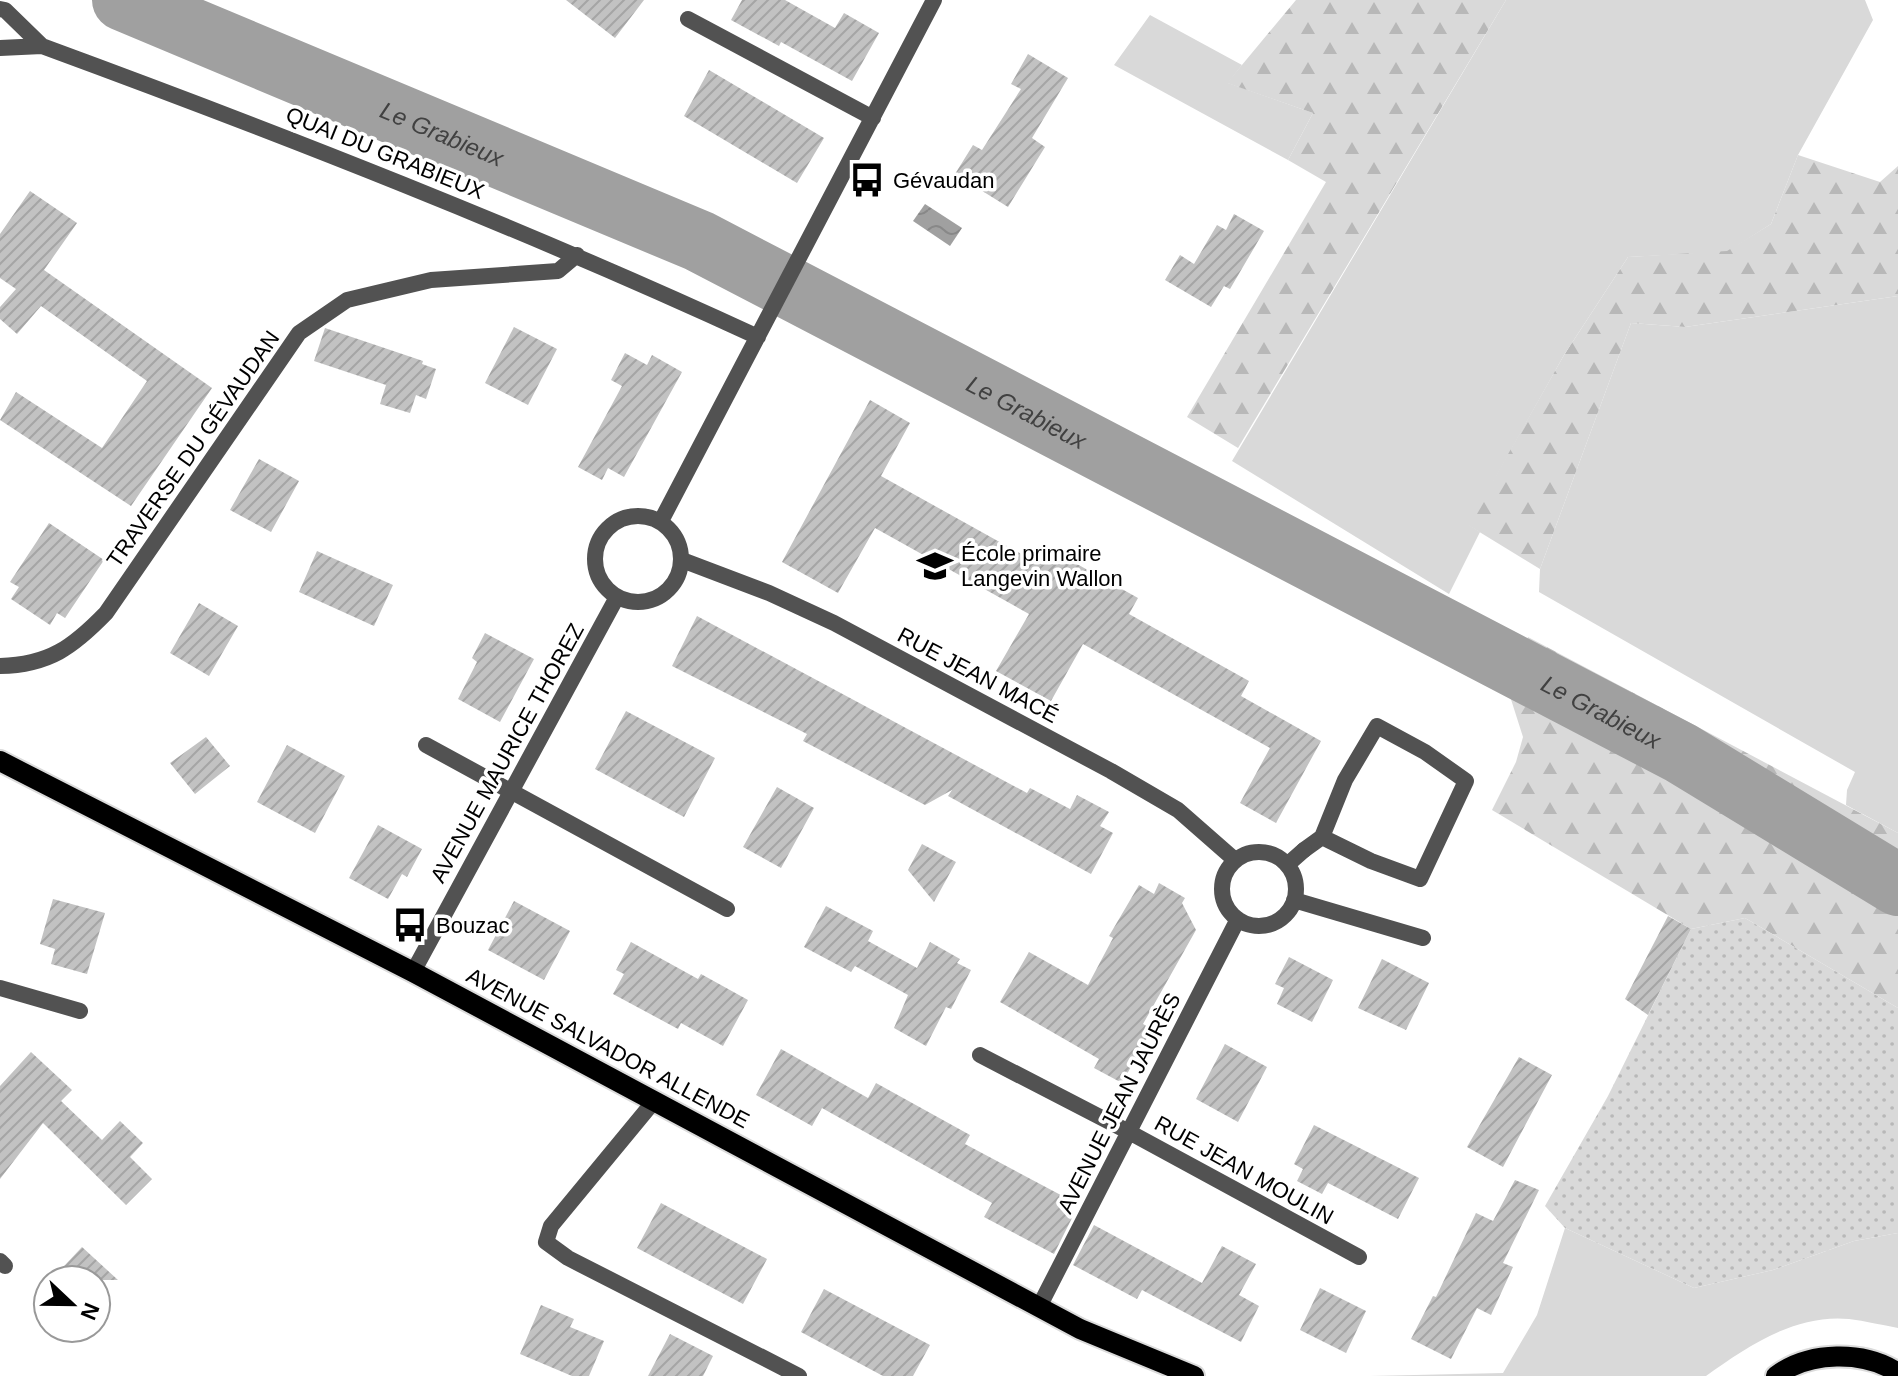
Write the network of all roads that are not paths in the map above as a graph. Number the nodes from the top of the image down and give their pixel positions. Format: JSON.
{"nodes":[{"id":1,"x":934,"y":0,"type":"edge"},
{"id":2,"x":0,"y":9,"type":"edge"},
{"id":3,"x":688,"y":19,"type":"dead end"},
{"id":4,"x":42,"y":46,"type":"junction"},
{"id":5,"x":0,"y":48,"type":"edge"},
{"id":6,"x":873,"y":118,"type":"junction"},
{"id":7,"x":577,"y":255,"type":"junction"},
{"id":8,"x":758,"y":337,"type":"junction"},
{"id":9,"x":661,"y":521,"type":"junction"},
{"id":10,"x":682,"y":560,"type":"junction"},
{"id":11,"x":617,"y":597,"type":"junction"},
{"id":12,"x":0,"y":666,"type":"edge"},
{"id":13,"x":426,"y":745,"type":"dead end"},
{"id":14,"x":0,"y":761,"type":"edge"},
{"id":15,"x":512,"y":791,"type":"junction"},
{"id":16,"x":1322,"y":837,"type":"junction"},
{"id":17,"x":1235,"y":860,"type":"junction"},
{"id":18,"x":1287,"y":865,"type":"junction"},
{"id":19,"x":1294,"y":900,"type":"junction"},
{"id":20,"x":727,"y":909,"type":"dead end"},
{"id":21,"x":1238,"y":919,"type":"junction"},
{"id":22,"x":1423,"y":938,"type":"dead end"},
{"id":23,"x":413,"y":972,"type":"junction"},
{"id":24,"x":0,"y":988,"type":"edge"},
{"id":25,"x":80,"y":1011,"type":"dead end"},
{"id":26,"x":980,"y":1055,"type":"dead end"},
{"id":27,"x":655,"y":1100,"type":"junction"},
{"id":28,"x":1129,"y":1132,"type":"junction"},
{"id":29,"x":1359,"y":1257,"type":"dead end"},
{"id":30,"x":1039,"y":1307,"type":"junction"},
{"id":31,"x":1895,"y":1369,"type":"edge"},
{"id":32,"x":799,"y":1376,"type":"edge"},
{"id":33,"x":1194,"y":1376,"type":"edge"},
{"id":34,"x":1776,"y":1376,"type":"edge"}],
"edges":[{"from":1,"to":6,"type":"street"},
{"from":2,"to":4,"type":"street","name":"QUAI DU GRABIEUX"},
{"from":3,"to":6,"type":"street"},
{"from":4,"to":5,"type":"street"},
{"from":4,"to":7,"type":"street","name":"QUAI DU GRABIEUX"},
{"from":6,"to":8,"type":"street"},
{"from":7,"to":8,"type":"street","name":"QUAI DU GRABIEUX"},
{"from":7,"to":12,"type":"street","name":"TRAVERSE DU GÉVAUDAN"},
{"from":8,"to":9,"type":"street"},
{"from":9,"to":10,"type":"street"},
{"from":9,"to":11,"type":"street"},
{"from":10,"to":11,"type":"street"},
{"from":10,"to":17,"type":"street","name":"RUE JEAN MACÉ"},
{"from":11,"to":15,"type":"street","name":"AVENUE MAURICE THOREZ"},
{"from":13,"to":15,"type":"street"},
{"from":14,"to":23,"type":"main road","name":"AVENUE SALVADOR ALLENDE"},
{"from":15,"to":20,"type":"street"},
{"from":15,"to":23,"type":"street","name":"AVENUE MAURICE THOREZ"},
{"from":16,"to":16,"type":"street"},
{"from":16,"to":18,"type":"street"},
{"from":17,"to":18,"type":"street"},
{"from":17,"to":21,"type":"street"},
{"from":18,"to":19,"type":"street"},
{"from":19,"to":21,"type":"street"},
{"from":19,"to":22,"type":"street"},
{"from":21,"to":28,"type":"street","name":"AVENUE JEAN JAURÈS"},
{"from":23,"to":27,"type":"main road","name":"AVENUE SALVADOR ALLENDE"},
{"from":24,"to":25,"type":"street"},
{"from":26,"to":28,"type":"street","name":"RUE JEAN MOULIN"},
{"from":27,"to":30,"type":"main road","name":"AVENUE SALVADOR ALLENDE"},
{"from":27,"to":32,"type":"street"},
{"from":28,"to":29,"type":"street","name":"RUE JEAN MOULIN"},
{"from":28,"to":30,"type":"street","name":"AVENUE JEAN JAURÈS"},
{"from":30,"to":33,"type":"main road","name":"AVENUE SALVADOR ALLENDE"},
{"from":31,"to":34,"type":"main road"}]}
